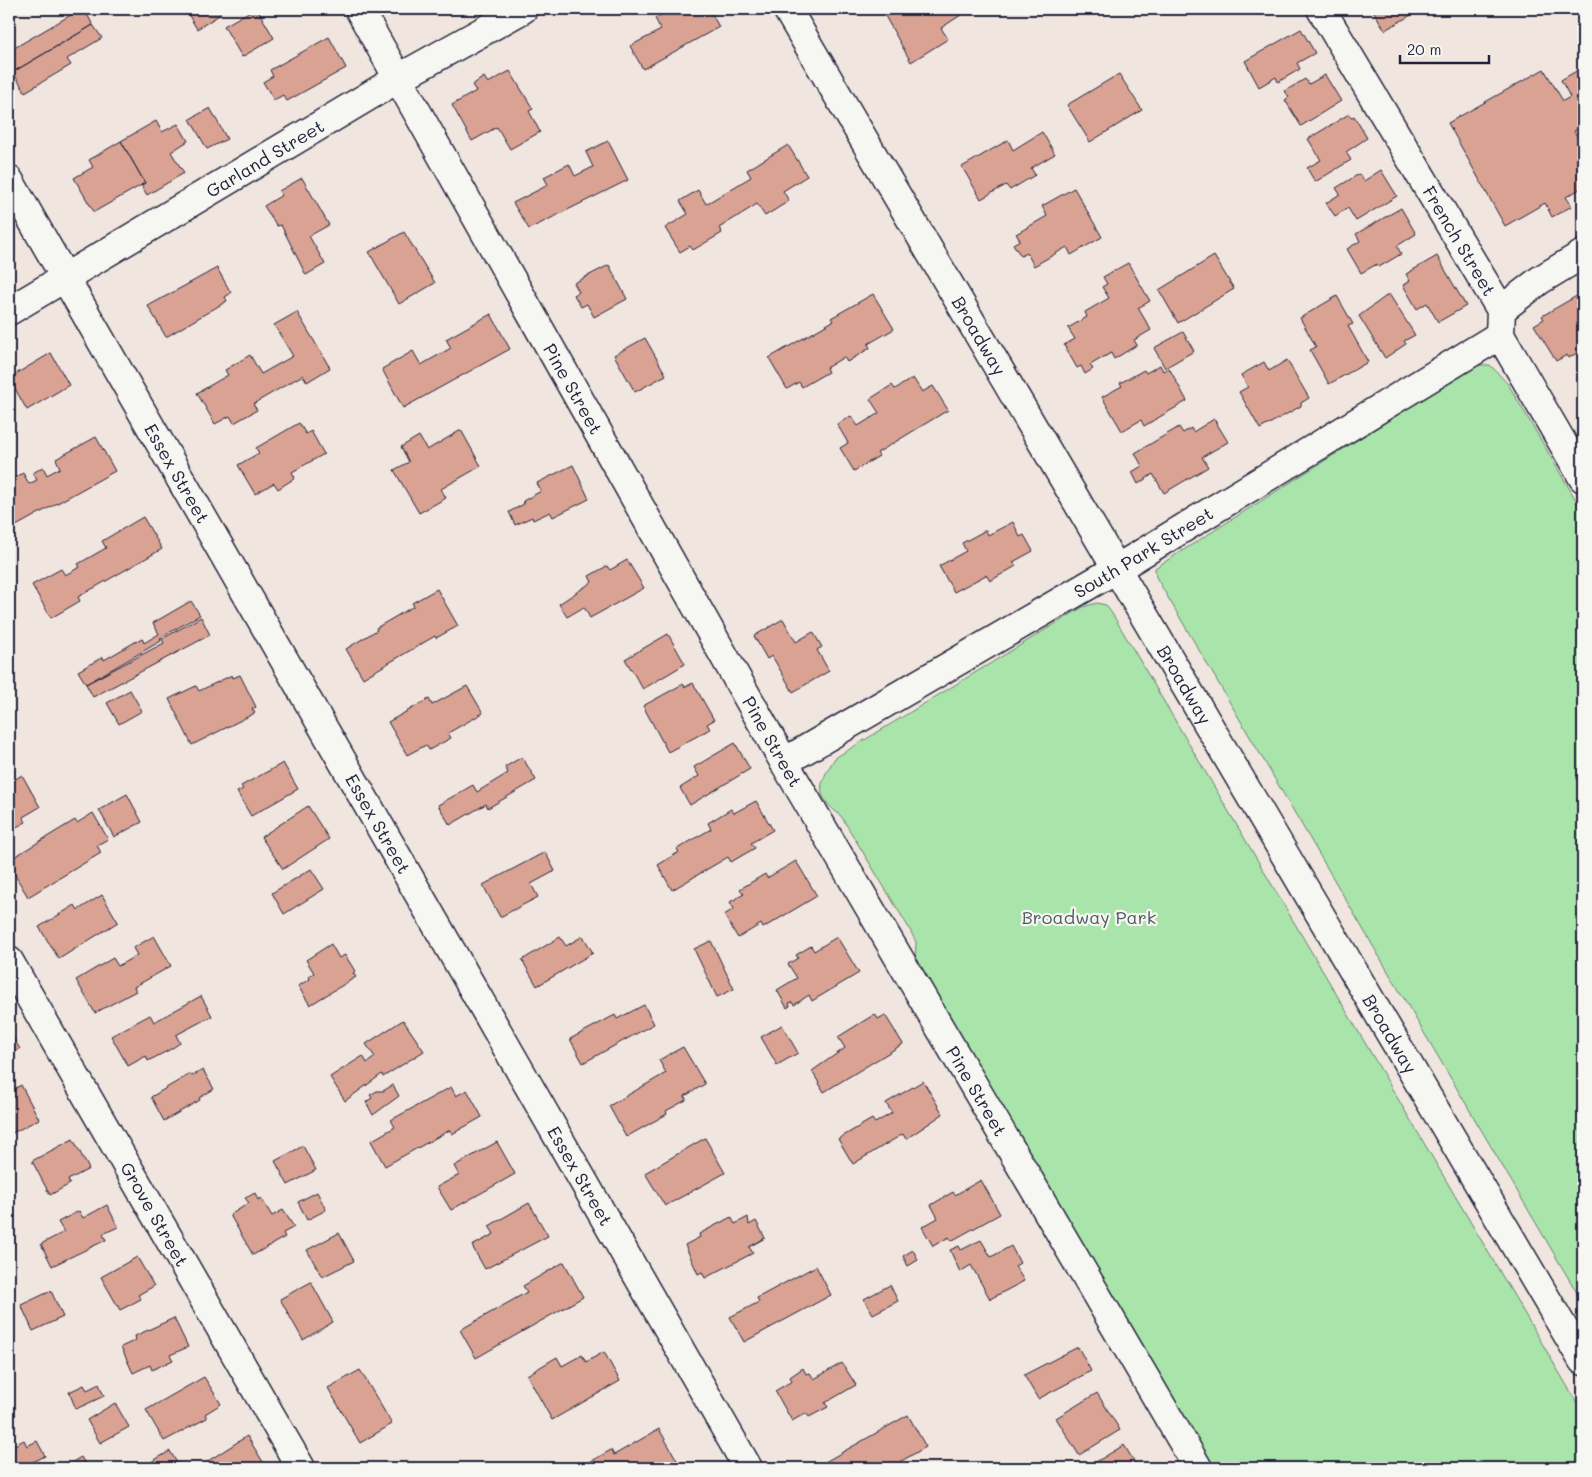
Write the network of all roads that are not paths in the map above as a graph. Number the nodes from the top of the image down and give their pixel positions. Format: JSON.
{"nodes":[{"id":1,"x":359,"y":9,"type":"edge"},
{"id":2,"x":523,"y":9,"type":"edge"},
{"id":3,"x":787,"y":9,"type":"edge"},
{"id":4,"x":1321,"y":9,"type":"edge"},
{"id":5,"x":399,"y":78,"type":"junction"},
{"id":6,"x":9,"y":180,"type":"edge"},
{"id":7,"x":1583,"y":254,"type":"edge"},
{"id":8,"x":66,"y":277,"type":"junction"},
{"id":9,"x":9,"y":312,"type":"edge"},
{"id":10,"x":1500,"y":322,"type":"junction"},
{"id":11,"x":1583,"y":478,"type":"edge"},
{"id":12,"x":1118,"y":568,"type":"junction"},
{"id":13,"x":784,"y":762,"type":"junction"},
{"id":14,"x":9,"y":961,"type":"edge"},
{"id":15,"x":1583,"y":1361,"type":"edge"},
{"id":16,"x":301,"y":1468,"type":"edge"},
{"id":17,"x":748,"y":1468,"type":"edge"},
{"id":18,"x":1198,"y":1468,"type":"edge"}],
"edges":[{"from":1,"to":5,"type":"street","name":"Pine Street"},
{"from":2,"to":5,"type":"street","name":"Garland Street"},
{"from":3,"to":12,"type":"street","name":"Broadway"},
{"from":4,"to":10,"type":"street","name":"French Street"},
{"from":5,"to":8,"type":"street","name":"Garland Street"},
{"from":5,"to":13,"type":"street","name":"Pine Street"},
{"from":6,"to":8,"type":"street","name":"Essex Street"},
{"from":7,"to":10,"type":"street","name":"South Park Street"},
{"from":8,"to":9,"type":"street","name":"Garland Street"},
{"from":8,"to":17,"type":"street","name":"Essex Street"},
{"from":10,"to":11,"type":"street","name":"French Street"},
{"from":10,"to":12,"type":"street","name":"South Park Street"},
{"from":12,"to":13,"type":"street","name":"South Park Street"},
{"from":12,"to":15,"type":"street","name":"Broadway"},
{"from":13,"to":18,"type":"street","name":"Pine Street"},
{"from":14,"to":16,"type":"street","name":"Grove Street"}]}
